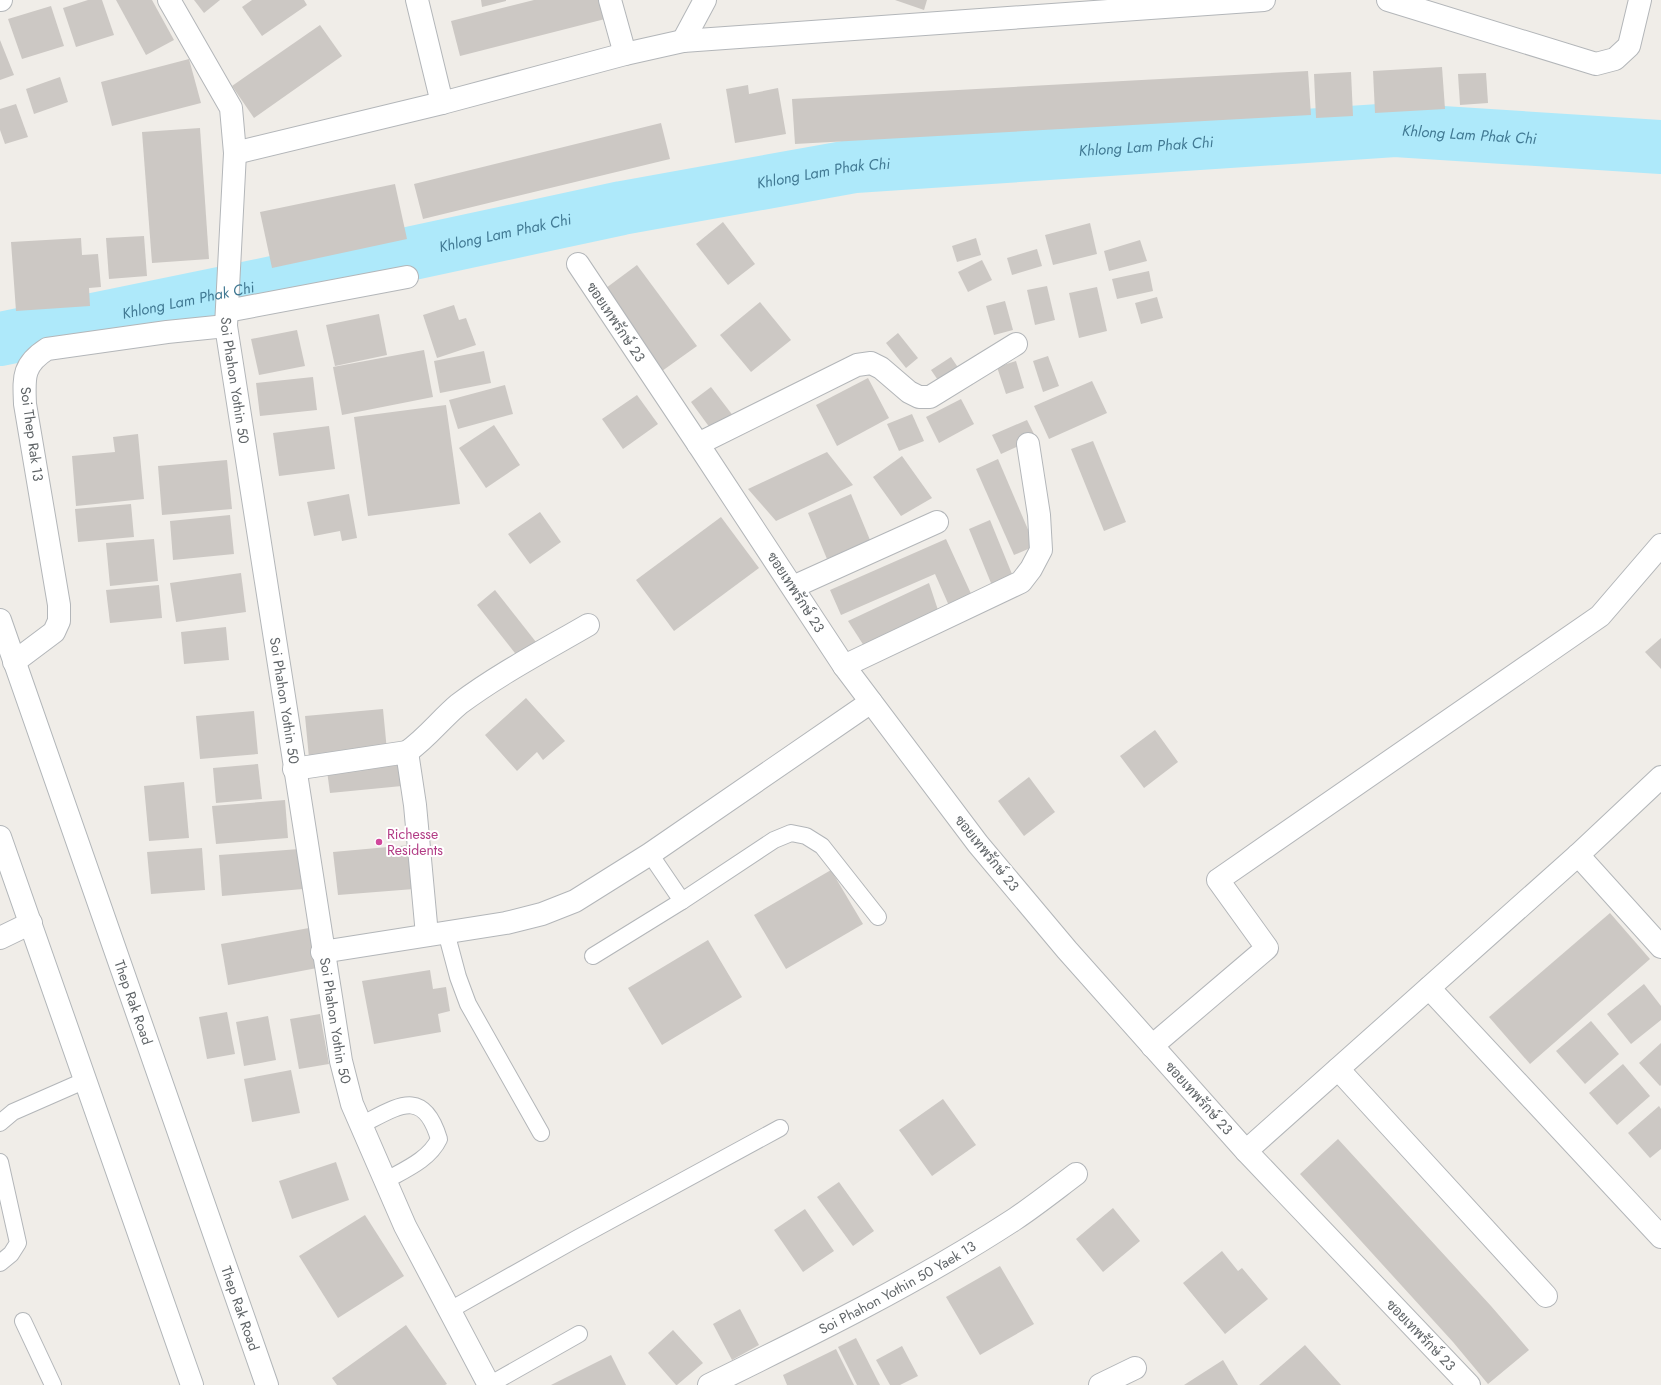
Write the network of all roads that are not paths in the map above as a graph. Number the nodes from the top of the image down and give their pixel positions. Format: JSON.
{"nodes":[{"id":1,"x":169,"y":0,"type":"edge"},
{"id":2,"x":417,"y":0,"type":"edge"},
{"id":3,"x":610,"y":0,"type":"edge"},
{"id":4,"x":705,"y":0,"type":"edge"},
{"id":5,"x":1264,"y":0,"type":"edge"},
{"id":6,"x":1388,"y":0,"type":"edge"},
{"id":7,"x":1640,"y":0,"type":"edge"},
{"id":8,"x":683,"y":41,"type":"junction"},
{"id":9,"x":625,"y":54,"type":"junction"},
{"id":10,"x":442,"y":103,"type":"junction"},
{"id":11,"x":235,"y":153,"type":"junction"},
{"id":12,"x":578,"y":264,"type":"dead end"},
{"id":13,"x":407,"y":277,"type":"dead end"},
{"id":14,"x":227,"y":314,"type":"junction"},
{"id":15,"x":1016,"y":344,"type":"dead end"},
{"id":16,"x":698,"y":444,"type":"junction"},
{"id":17,"x":1028,"y":444,"type":"dead end"},
{"id":18,"x":937,"y":522,"type":"dead end"},
{"id":19,"x":1661,"y":545,"type":"edge"},
{"id":20,"x":793,"y":587,"type":"junction"},
{"id":21,"x":0,"y":620,"type":"edge"},
{"id":22,"x":588,"y":625,"type":"dead end"},
{"id":23,"x":14,"y":662,"type":"junction"},
{"id":24,"x":844,"y":666,"type":"junction"},
{"id":25,"x":871,"y":702,"type":"junction"},
{"id":26,"x":407,"y":752,"type":"junction"},
{"id":27,"x":294,"y":770,"type":"junction"},
{"id":28,"x":1661,"y":777,"type":"edge"},
{"id":29,"x":0,"y":837,"type":"edge"},
{"id":30,"x":650,"y":854,"type":"junction"},
{"id":31,"x":1578,"y":855,"type":"junction"},
{"id":32,"x":682,"y":901,"type":"junction"},
{"id":33,"x":878,"y":917,"type":"dead end"},
{"id":34,"x":31,"y":923,"type":"junction"},
{"id":35,"x":437,"y":934,"type":"junction"},
{"id":36,"x":0,"y":938,"type":"edge"},
{"id":37,"x":1661,"y":946,"type":"edge"},
{"id":38,"x":322,"y":952,"type":"junction"},
{"id":39,"x":594,"y":956,"type":"dead end"},
{"id":40,"x":1429,"y":988,"type":"junction"},
{"id":41,"x":1152,"y":1046,"type":"junction"},
{"id":42,"x":1338,"y":1069,"type":"junction"},
{"id":43,"x":86,"y":1080,"type":"junction"},
{"id":44,"x":0,"y":1123,"type":"edge"},
{"id":45,"x":361,"y":1125,"type":"junction"},
{"id":46,"x":780,"y":1128,"type":"dead end"},
{"id":47,"x":541,"y":1133,"type":"dead end"},
{"id":48,"x":1246,"y":1151,"type":"junction"},
{"id":49,"x":0,"y":1162,"type":"edge"},
{"id":50,"x":1076,"y":1174,"type":"dead end"},
{"id":51,"x":385,"y":1181,"type":"junction"},
{"id":52,"x":1661,"y":1237,"type":"edge"},
{"id":53,"x":0,"y":1263,"type":"edge"},
{"id":54,"x":1546,"y":1296,"type":"dead end"},
{"id":55,"x":450,"y":1310,"type":"junction"},
{"id":56,"x":23,"y":1321,"type":"dead end"},
{"id":57,"x":579,"y":1334,"type":"dead end"},
{"id":58,"x":1135,"y":1368,"type":"dead end"},
{"id":59,"x":53,"y":1385,"type":"edge"},
{"id":60,"x":192,"y":1385,"type":"edge"},
{"id":61,"x":267,"y":1385,"type":"edge"},
{"id":62,"x":489,"y":1385,"type":"edge"},
{"id":63,"x":709,"y":1385,"type":"edge"},
{"id":64,"x":1100,"y":1385,"type":"edge"},
{"id":65,"x":1469,"y":1385,"type":"edge"}],
"edges":[{"from":1,"to":11,"type":"street","name":"Soi Phahon Yothin 50"},
{"from":2,"to":10,"type":"street"},
{"from":3,"to":9,"type":"street"},
{"from":4,"to":8,"type":"street"},
{"from":5,"to":8,"type":"street"},
{"from":6,"to":7,"type":"street"},
{"from":8,"to":9,"type":"street"},
{"from":9,"to":10,"type":"street"},
{"from":10,"to":11,"type":"street"},
{"from":11,"to":14,"type":"street","name":"Soi Phahon Yothin 50"},
{"from":12,"to":16,"type":"street","name":"ซอยเทพรักษ์ 23"},
{"from":13,"to":14,"type":"street","name":"Soi Thep Rak 13"},
{"from":14,"to":23,"type":"street","name":"Soi Thep Rak 13"},
{"from":14,"to":27,"type":"street","name":"Soi Phahon Yothin 50"},
{"from":15,"to":16,"type":"street"},
{"from":16,"to":20,"type":"street","name":"ซอยเทพรักษ์ 23"},
{"from":17,"to":24,"type":"street"},
{"from":18,"to":20,"type":"street"},
{"from":19,"to":41,"type":"street"},
{"from":20,"to":24,"type":"street","name":"ซอยเทพรักษ์ 23"},
{"from":21,"to":23,"type":"street","name":"Thep Rak Road"},
{"from":22,"to":26,"type":"street"},
{"from":23,"to":61,"type":"street","name":"Thep Rak Road"},
{"from":24,"to":25,"type":"street","name":"ซอยเทพรักษ์ 23"},
{"from":25,"to":30,"type":"street"},
{"from":25,"to":41,"type":"street","name":"ซอยเทพรักษ์ 23"},
{"from":26,"to":27,"type":"street"},
{"from":26,"to":35,"type":"street"},
{"from":27,"to":38,"type":"street","name":"Soi Phahon Yothin 50"},
{"from":28,"to":31,"type":"street"},
{"from":29,"to":34,"type":"street"},
{"from":30,"to":32,"type":"lane"},
{"from":30,"to":35,"type":"street"},
{"from":31,"to":37,"type":"street"},
{"from":31,"to":40,"type":"street"},
{"from":32,"to":33,"type":"lane"},
{"from":32,"to":39,"type":"lane"},
{"from":34,"to":36,"type":"street"},
{"from":34,"to":43,"type":"street"},
{"from":35,"to":38,"type":"street"},
{"from":35,"to":47,"type":"lane"},
{"from":38,"to":45,"type":"street","name":"Soi Phahon Yothin 50"},
{"from":40,"to":42,"type":"street"},
{"from":40,"to":52,"type":"street"},
{"from":41,"to":48,"type":"street","name":"ซอยเทพรักษ์ 23"},
{"from":42,"to":48,"type":"street"},
{"from":42,"to":54,"type":"street"},
{"from":43,"to":44,"type":"lane"},
{"from":43,"to":60,"type":"street"},
{"from":45,"to":51,"type":"street","name":"Soi Phahon Yothin 50"},
{"from":45,"to":51,"type":"lane"},
{"from":46,"to":55,"type":"lane"},
{"from":48,"to":65,"type":"street","name":"ซอยเทพรักษ์ 23"},
{"from":49,"to":53,"type":"lane"},
{"from":50,"to":63,"type":"street","name":"Soi Phahon Yothin 50 Yaek 13"},
{"from":51,"to":55,"type":"street","name":"Soi Phahon Yothin 50"},
{"from":55,"to":62,"type":"street","name":"Soi Phahon Yothin 50"},
{"from":56,"to":59,"type":"lane"},
{"from":57,"to":62,"type":"lane"},
{"from":58,"to":64,"type":"street"}]}
